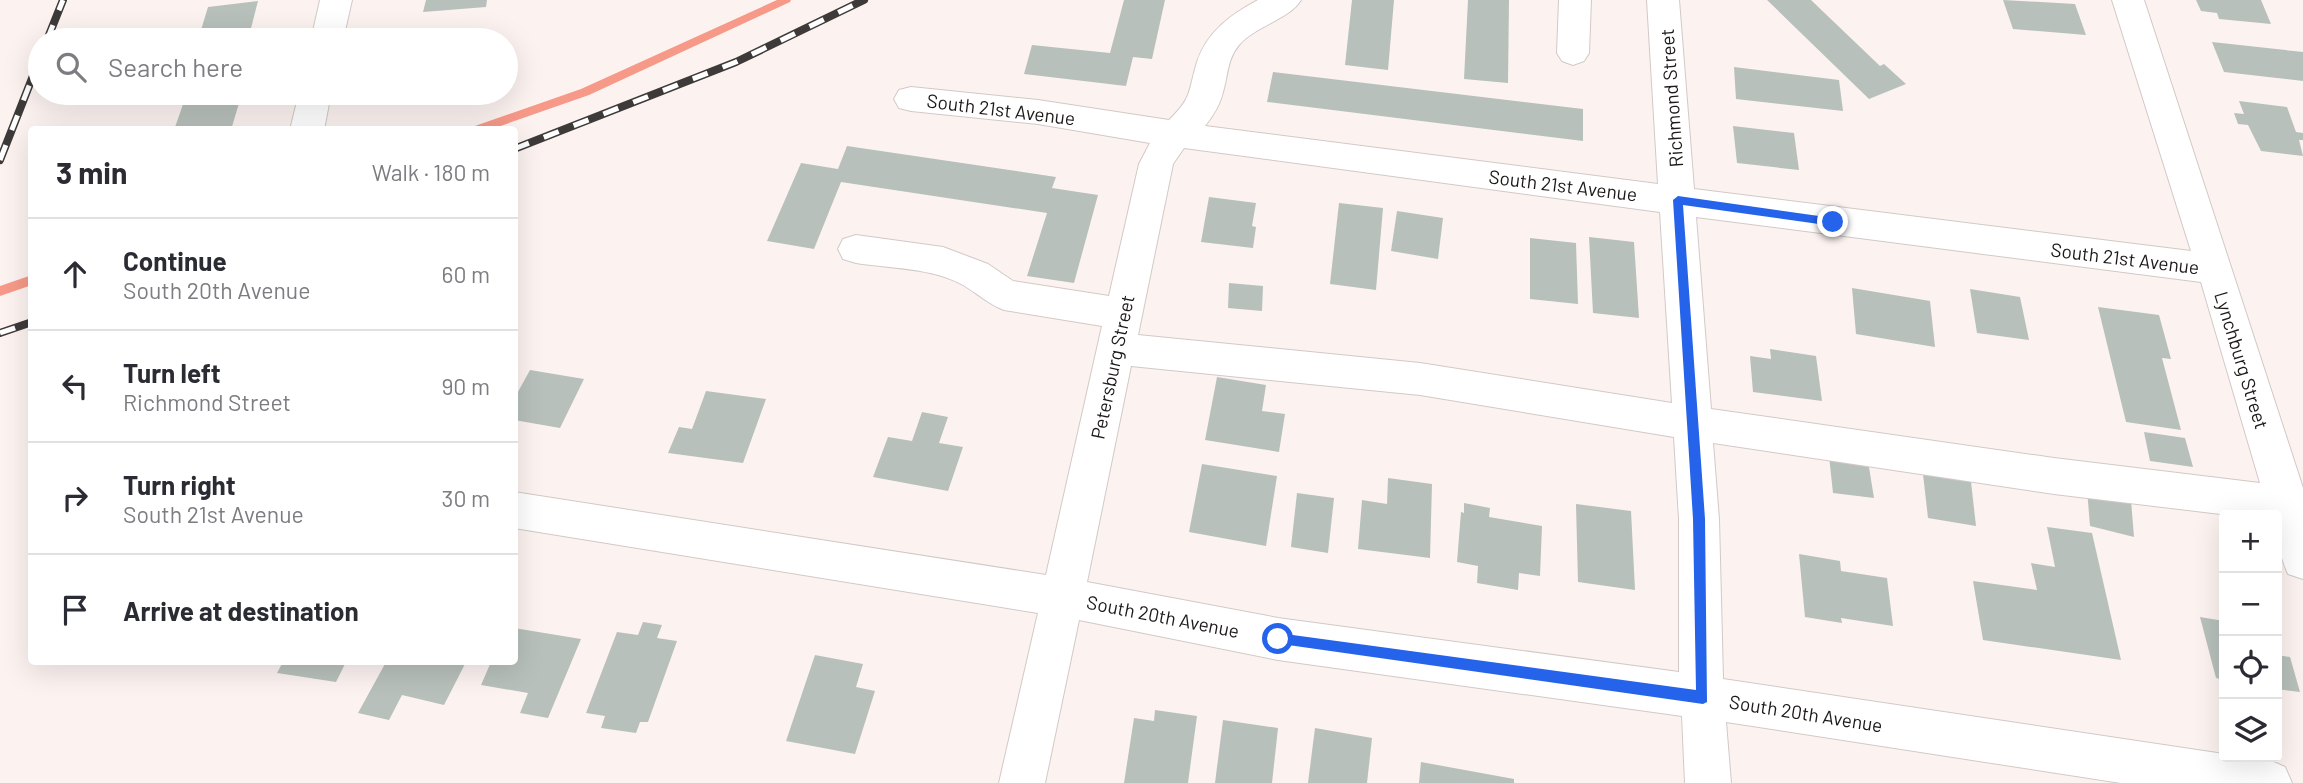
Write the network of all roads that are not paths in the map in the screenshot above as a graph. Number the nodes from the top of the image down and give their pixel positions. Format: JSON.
{"nodes":[{"id":1,"x":336,"y":0,"type":"edge"},
{"id":2,"x":1285,"y":0,"type":"edge"},
{"id":3,"x":1575,"y":0,"type":"edge"},
{"id":4,"x":1663,"y":0,"type":"edge"},
{"id":5,"x":2128,"y":0,"type":"edge"},
{"id":6,"x":330,"y":28,"type":"edge"},
{"id":7,"x":1573,"y":53,"type":"dead end"},
{"id":8,"x":911,"y":99,"type":"dead end"},
{"id":9,"x":312,"y":105,"type":"edge"},
{"id":10,"x":308,"y":126,"type":"edge"},
{"id":11,"x":1175,"y":134,"type":"junction"},
{"id":12,"x":1678,"y":200,"type":"junction"},
{"id":13,"x":856,"y":248,"type":"dead end"},
{"id":14,"x":2215,"y":269,"type":"junction"},
{"id":15,"x":1119,"y":331,"type":"junction"},
{"id":16,"x":1693,"y":423,"type":"junction"},
{"id":17,"x":2294,"y":505,"type":"edge"},
{"id":18,"x":518,"y":511,"type":"edge"},
{"id":19,"x":2303,"y":560,"type":"edge"},
{"id":20,"x":1062,"y":597,"type":"junction"},
{"id":21,"x":1703,"y":697,"type":"junction"},
{"id":22,"x":1022,"y":783,"type":"edge"},
{"id":23,"x":1708,"y":783,"type":"edge"},
{"id":24,"x":2269,"y":783,"type":"edge"}],
"edges":[{"from":1,"to":6,"type":"street"},
{"from":2,"to":11,"type":"street","name":"Petersburg Street"},
{"from":3,"to":7,"type":"street"},
{"from":4,"to":12,"type":"street","name":"Richmond Street"},
{"from":5,"to":14,"type":"street","name":"Lynchburg Street"},
{"from":8,"to":11,"type":"street","name":"South 21st Avenue"},
{"from":9,"to":10,"type":"street"},
{"from":11,"to":12,"type":"street","name":"South 21st Avenue"},
{"from":11,"to":15,"type":"street","name":"Petersburg Street"},
{"from":12,"to":14,"type":"street","name":"South 21st Avenue"},
{"from":12,"to":16,"type":"street","name":"Richmond Street"},
{"from":13,"to":15,"type":"street"},
{"from":14,"to":17,"type":"street","name":"Lynchburg Street"},
{"from":15,"to":16,"type":"street"},
{"from":15,"to":20,"type":"street","name":"Petersburg Street"},
{"from":16,"to":17,"type":"street"},
{"from":16,"to":21,"type":"street","name":"Richmond Street"},
{"from":17,"to":19,"type":"street","name":"Lynchburg Street"},
{"from":18,"to":20,"type":"street","name":"South 20th Avenue"},
{"from":20,"to":21,"type":"street","name":"South 20th Avenue"},
{"from":20,"to":22,"type":"street","name":"Petersburg Street"},
{"from":21,"to":23,"type":"street","name":"Richmond Street"},
{"from":21,"to":24,"type":"street","name":"South 20th Avenue"}]}
